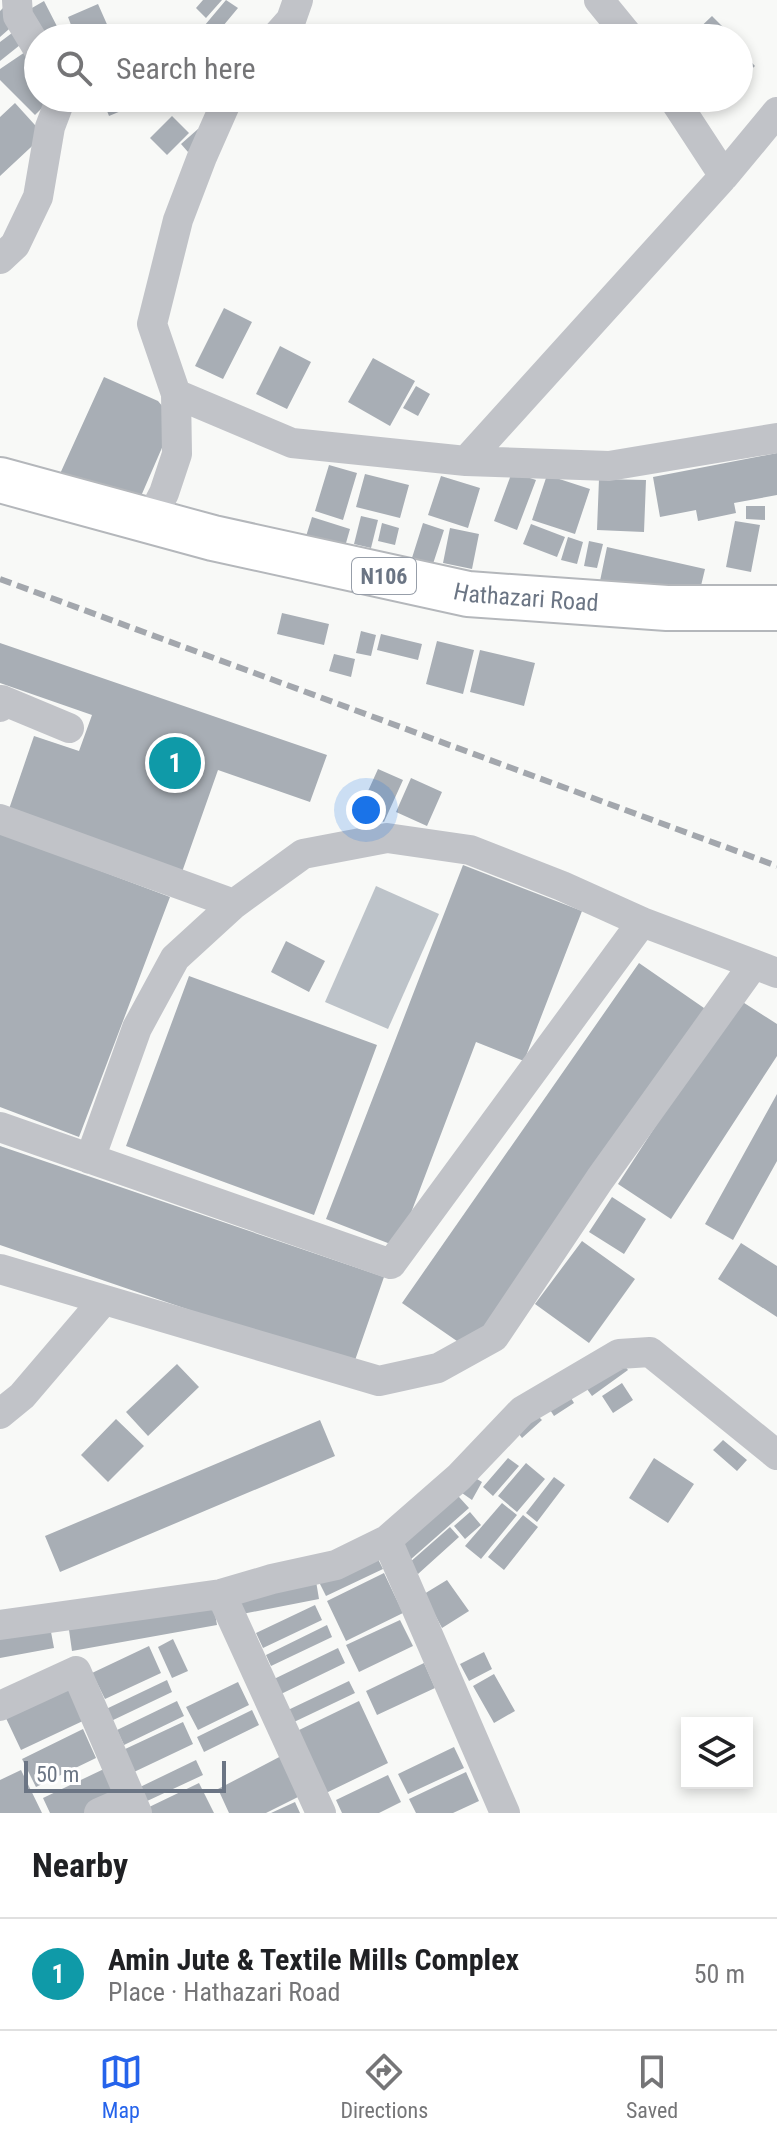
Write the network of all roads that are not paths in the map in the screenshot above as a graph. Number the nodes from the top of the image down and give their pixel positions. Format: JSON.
{"nodes":[{"id":1,"x":17,"y":0,"type":"edge"},
{"id":2,"x":298,"y":0,"type":"edge"},
{"id":3,"x":599,"y":0,"type":"edge"},
{"id":4,"x":287,"y":24,"type":"edge"},
{"id":5,"x":619,"y":24,"type":"edge"},
{"id":6,"x":24,"y":26,"type":"edge"},
{"id":7,"x":56,"y":112,"type":"edge"},
{"id":8,"x":222,"y":112,"type":"edge"},
{"id":9,"x":682,"y":112,"type":"edge"},
{"id":10,"x":775,"y":118,"type":"edge"},
{"id":11,"x":724,"y":176,"type":"junction"},
{"id":12,"x":0,"y":259,"type":"edge"},
{"id":13,"x":176,"y":394,"type":"junction"},
{"id":14,"x":777,"y":438,"type":"edge"},
{"id":15,"x":466,"y":461,"type":"junction"},
{"id":16,"x":0,"y":480,"type":"edge"},
{"id":17,"x":0,"y":509,"type":"edge"},
{"id":18,"x":150,"y":520,"type":"junction"},
{"id":19,"x":777,"y":608,"type":"edge"},
{"id":20,"x":777,"y":635,"type":"edge"},
{"id":21,"x":0,"y":707,"type":"edge"},
{"id":22,"x":69,"y":728,"type":"dead end"},
{"id":23,"x":0,"y":819,"type":"edge"},
{"id":24,"x":234,"y":904,"type":"junction"},
{"id":25,"x":642,"y":922,"type":"junction"},
{"id":26,"x":765,"y":969,"type":"edge"},
{"id":27,"x":0,"y":1127,"type":"edge"},
{"id":28,"x":90,"y":1159,"type":"junction"},
{"id":29,"x":0,"y":1269,"type":"edge"},
{"id":30,"x":104,"y":1300,"type":"junction"},
{"id":31,"x":0,"y":1414,"type":"edge"},
{"id":32,"x":777,"y":1455,"type":"edge"},
{"id":33,"x":387,"y":1540,"type":"junction"},
{"id":34,"x":221,"y":1594,"type":"junction"},
{"id":35,"x":0,"y":1625,"type":"edge"},
{"id":36,"x":0,"y":1706,"type":"edge"},
{"id":37,"x":134,"y":1806,"type":"edge"},
{"id":38,"x":99,"y":1813,"type":"edge"},
{"id":39,"x":321,"y":1813,"type":"edge"},
{"id":40,"x":505,"y":1813,"type":"edge"}],
"edges":[{"from":1,"to":6,"type":"street"},
{"from":2,"to":4,"type":"street"},
{"from":3,"to":5,"type":"street"},
{"from":7,"to":12,"type":"street"},
{"from":8,"to":13,"type":"street"},
{"from":9,"to":11,"type":"street"},
{"from":10,"to":11,"type":"street"},
{"from":11,"to":15,"type":"street"},
{"from":13,"to":15,"type":"street"},
{"from":13,"to":18,"type":"street"},
{"from":14,"to":15,"type":"street"},
{"from":16,"to":18,"type":"highway","name":"Hathazari Road","number":"N106"},
{"from":17,"to":20,"type":"highway","name":"Hathazari Road","number":"N106"},
{"from":18,"to":19,"type":"highway","name":"Hathazari Road","number":"N106"},
{"from":21,"to":22,"type":"street"},
{"from":23,"to":24,"type":"street"},
{"from":24,"to":25,"type":"street"},
{"from":24,"to":28,"type":"street"},
{"from":25,"to":26,"type":"street"},
{"from":25,"to":28,"type":"street"},
{"from":26,"to":30,"type":"street"},
{"from":27,"to":28,"type":"street"},
{"from":29,"to":30,"type":"street"},
{"from":30,"to":31,"type":"street"},
{"from":32,"to":33,"type":"street"},
{"from":33,"to":34,"type":"street"},
{"from":33,"to":40,"type":"street"},
{"from":34,"to":35,"type":"street"},
{"from":34,"to":39,"type":"street"},
{"from":36,"to":37,"type":"street"},
{"from":37,"to":38,"type":"street"}]}
